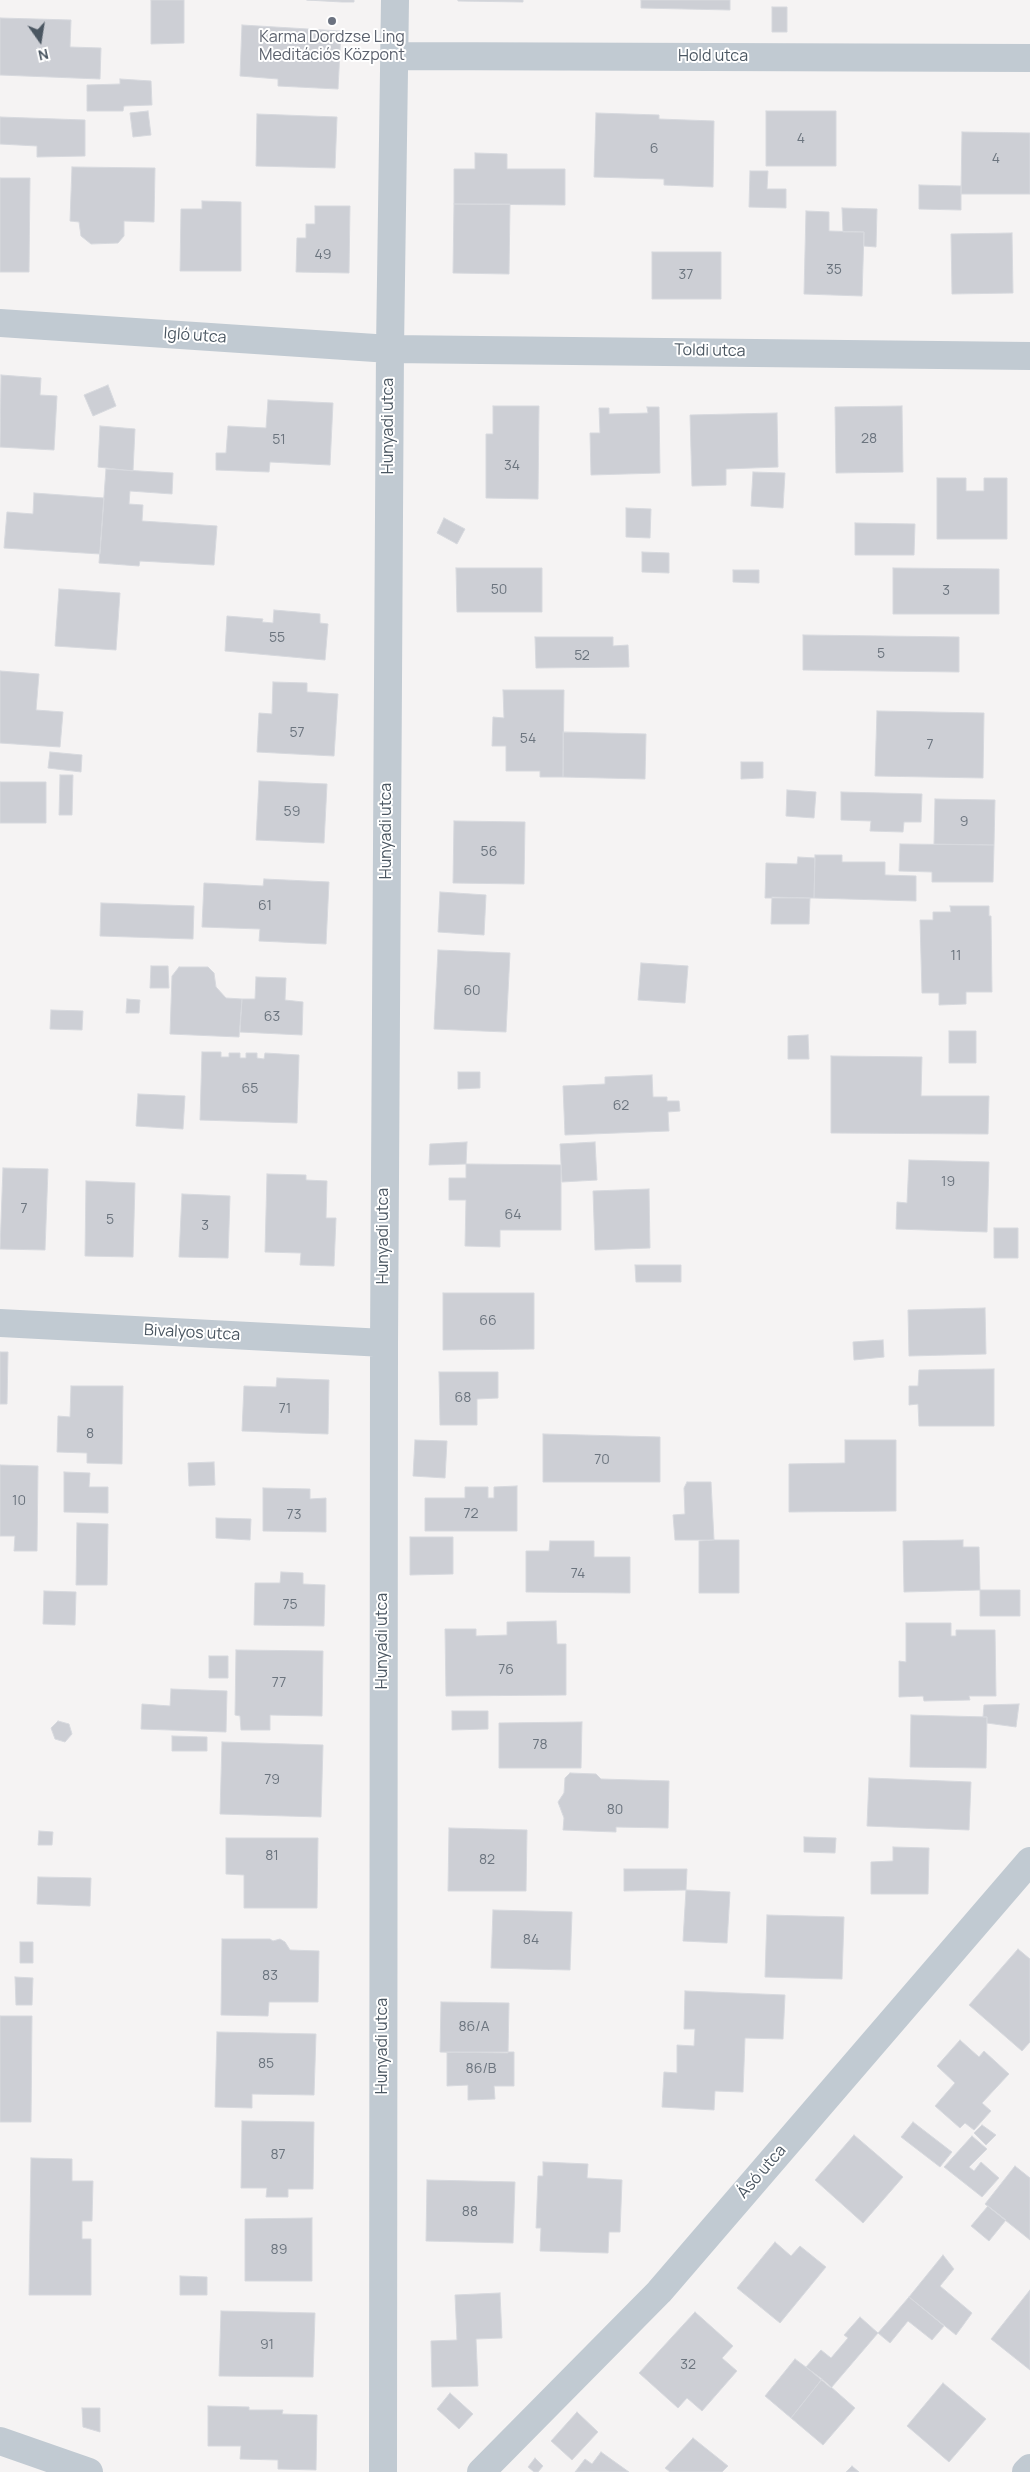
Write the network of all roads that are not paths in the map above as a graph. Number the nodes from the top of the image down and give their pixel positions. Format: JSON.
{"nodes":[{"id":1,"x":395,"y":0,"type":"edge"},
{"id":2,"x":395,"y":56,"type":"junction"},
{"id":3,"x":1030,"y":58,"type":"edge"},
{"id":4,"x":0,"y":323,"type":"edge"},
{"id":5,"x":390,"y":349,"type":"junction"},
{"id":6,"x":1030,"y":356,"type":"edge"},
{"id":7,"x":0,"y":1323,"type":"edge"},
{"id":8,"x":384,"y":1343,"type":"junction"},
{"id":9,"x":1030,"y":1861,"type":"edge"},
{"id":10,"x":0,"y":2442,"type":"edge"},
{"id":11,"x":1030,"y":2468,"type":"edge"},
{"id":12,"x":90,"y":2472,"type":"edge"},
{"id":13,"x":383,"y":2472,"type":"edge"},
{"id":14,"x":482,"y":2472,"type":"edge"},
{"id":15,"x":1026,"y":2472,"type":"edge"}],
"edges":[{"from":1,"to":2,"type":"street","name":"Hunyadi utca"},
{"from":2,"to":3,"type":"street","name":"Hold utca"},
{"from":2,"to":5,"type":"street","name":"Hunyadi utca"},
{"from":4,"to":5,"type":"street","name":"Igló utca"},
{"from":5,"to":6,"type":"street","name":"Toldi utca"},
{"from":5,"to":8,"type":"street","name":"Hunyadi utca"},
{"from":7,"to":8,"type":"street","name":"Bivalyos utca"},
{"from":8,"to":13,"type":"street","name":"Hunyadi utca"},
{"from":9,"to":14,"type":"street","name":"Ásó utca"},
{"from":10,"to":12,"type":"street"},
{"from":11,"to":15,"type":"street"}]}
